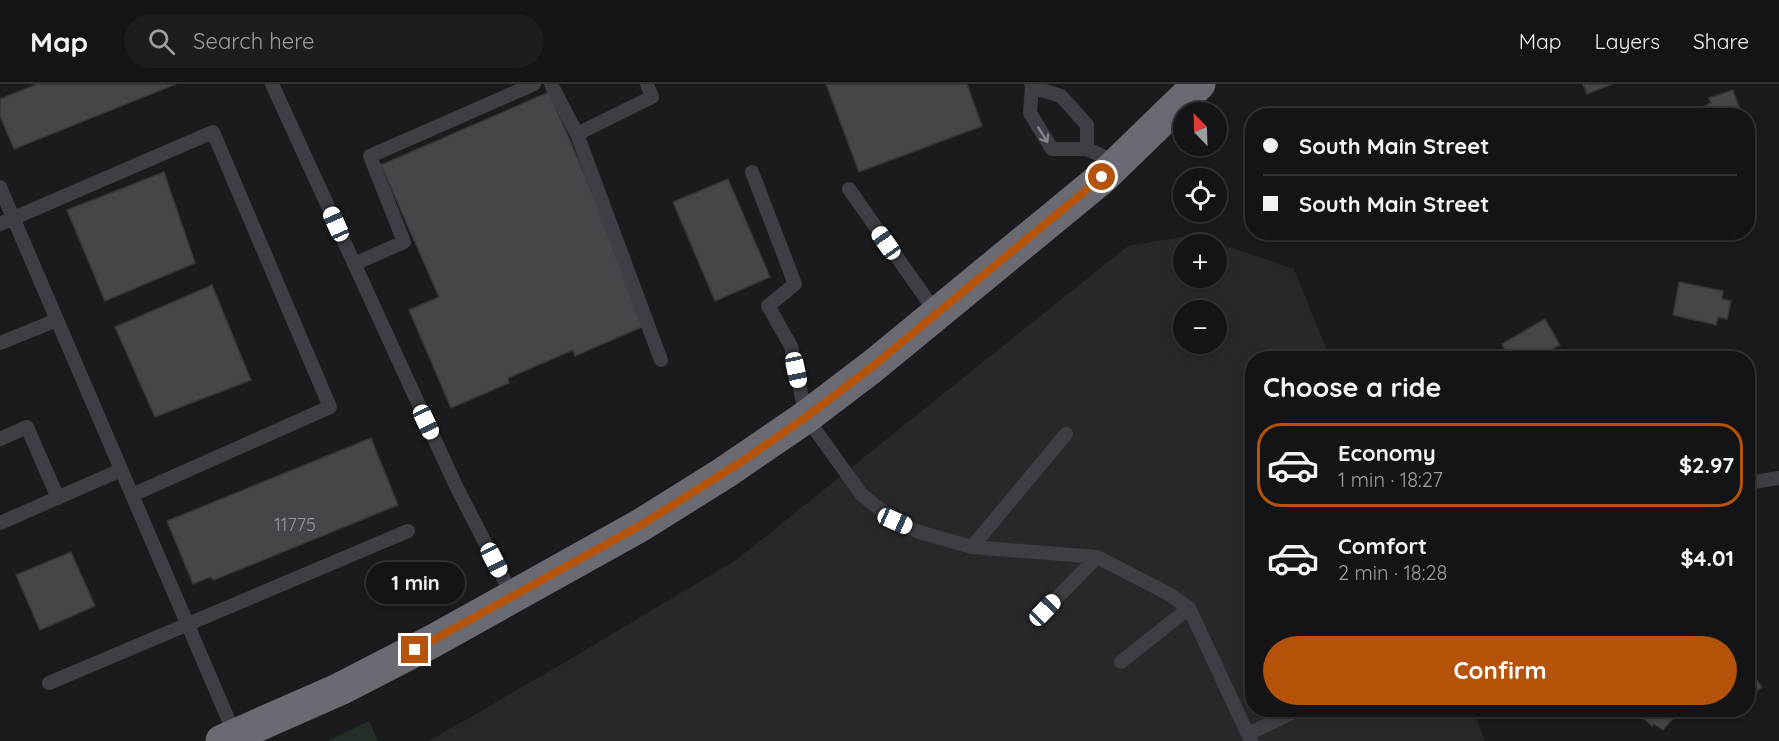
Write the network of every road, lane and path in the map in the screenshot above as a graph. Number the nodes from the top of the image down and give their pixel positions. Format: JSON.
{"nodes":[{"id":1,"x":272,"y":84,"type":"edge"},
{"id":2,"x":534,"y":84,"type":"edge"},
{"id":3,"x":551,"y":84,"type":"edge"},
{"id":4,"x":647,"y":84,"type":"edge"},
{"id":5,"x":1199,"y":84,"type":"edge"},
{"id":6,"x":1032,"y":86,"type":"edge"},
{"id":7,"x":577,"y":134,"type":"junction"},
{"id":8,"x":1087,"y":149,"type":"junction"},
{"id":9,"x":1117,"y":163,"type":"junction"},
{"id":10,"x":752,"y":172,"type":"dead end"},
{"id":11,"x":0,"y":188,"type":"edge"},
{"id":12,"x":849,"y":189,"type":"dead end"},
{"id":13,"x":13,"y":219,"type":"junction"},
{"id":14,"x":0,"y":224,"type":"edge"},
{"id":15,"x":354,"y":264,"type":"junction"},
{"id":16,"x":937,"y":314,"type":"junction"},
{"id":17,"x":57,"y":320,"type":"junction"},
{"id":18,"x":0,"y":343,"type":"edge"},
{"id":19,"x":661,"y":360,"type":"dead end"},
{"id":20,"x":806,"y":417,"type":"junction"},
{"id":21,"x":1066,"y":434,"type":"dead end"},
{"id":22,"x":0,"y":439,"type":"edge"},
{"id":23,"x":121,"y":470,"type":"junction"},
{"id":24,"x":1779,"y":478,"type":"edge"},
{"id":25,"x":1755,"y":482,"type":"edge"},
{"id":26,"x":132,"y":495,"type":"junction"},
{"id":27,"x":58,"y":498,"type":"junction"},
{"id":28,"x":0,"y":523,"type":"edge"},
{"id":29,"x":408,"y":531,"type":"dead end"},
{"id":30,"x":972,"y":547,"type":"junction"},
{"id":31,"x":1097,"y":557,"type":"junction"},
{"id":32,"x":513,"y":597,"type":"junction"},
{"id":33,"x":1189,"y":608,"type":"junction"},
{"id":34,"x":1045,"y":610,"type":"dead end"},
{"id":35,"x":187,"y":624,"type":"junction"},
{"id":36,"x":1121,"y":662,"type":"dead end"},
{"id":37,"x":49,"y":683,"type":"dead end"},
{"id":38,"x":1286,"y":717,"type":"edge"},
{"id":39,"x":1250,"y":737,"type":"edge"},
{"id":40,"x":228,"y":738,"type":"edge"}],
"edges":[{"from":1,"to":15,"type":"lane"},
{"from":2,"to":15,"type":"lane"},
{"from":3,"to":7,"type":"lane"},
{"from":4,"to":7,"type":"lane"},
{"from":5,"to":9,"type":"highway"},
{"from":6,"to":8,"type":"lane"},
{"from":6,"to":8,"type":"lane","one_way":true},
{"from":7,"to":19,"type":"lane"},
{"from":8,"to":9,"type":"lane"},
{"from":9,"to":16,"type":"highway"},
{"from":10,"to":20,"type":"lane"},
{"from":11,"to":13,"type":"lane"},
{"from":12,"to":16,"type":"lane"},
{"from":13,"to":14,"type":"lane"},
{"from":13,"to":17,"type":"lane"},
{"from":13,"to":26,"type":"lane"},
{"from":15,"to":32,"type":"lane"},
{"from":16,"to":20,"type":"highway"},
{"from":17,"to":18,"type":"lane"},
{"from":17,"to":23,"type":"lane"},
{"from":20,"to":30,"type":"lane"},
{"from":20,"to":32,"type":"highway"},
{"from":21,"to":30,"type":"lane"},
{"from":22,"to":27,"type":"lane"},
{"from":23,"to":26,"type":"lane"},
{"from":23,"to":27,"type":"lane"},
{"from":24,"to":25,"type":"lane"},
{"from":26,"to":35,"type":"lane"},
{"from":27,"to":28,"type":"lane"},
{"from":29,"to":35,"type":"lane"},
{"from":30,"to":31,"type":"lane"},
{"from":31,"to":33,"type":"lane"},
{"from":31,"to":34,"type":"lane"},
{"from":32,"to":40,"type":"highway"},
{"from":33,"to":36,"type":"lane"},
{"from":33,"to":39,"type":"lane"},
{"from":35,"to":37,"type":"lane"},
{"from":35,"to":40,"type":"lane"},
{"from":38,"to":39,"type":"lane"}]}
